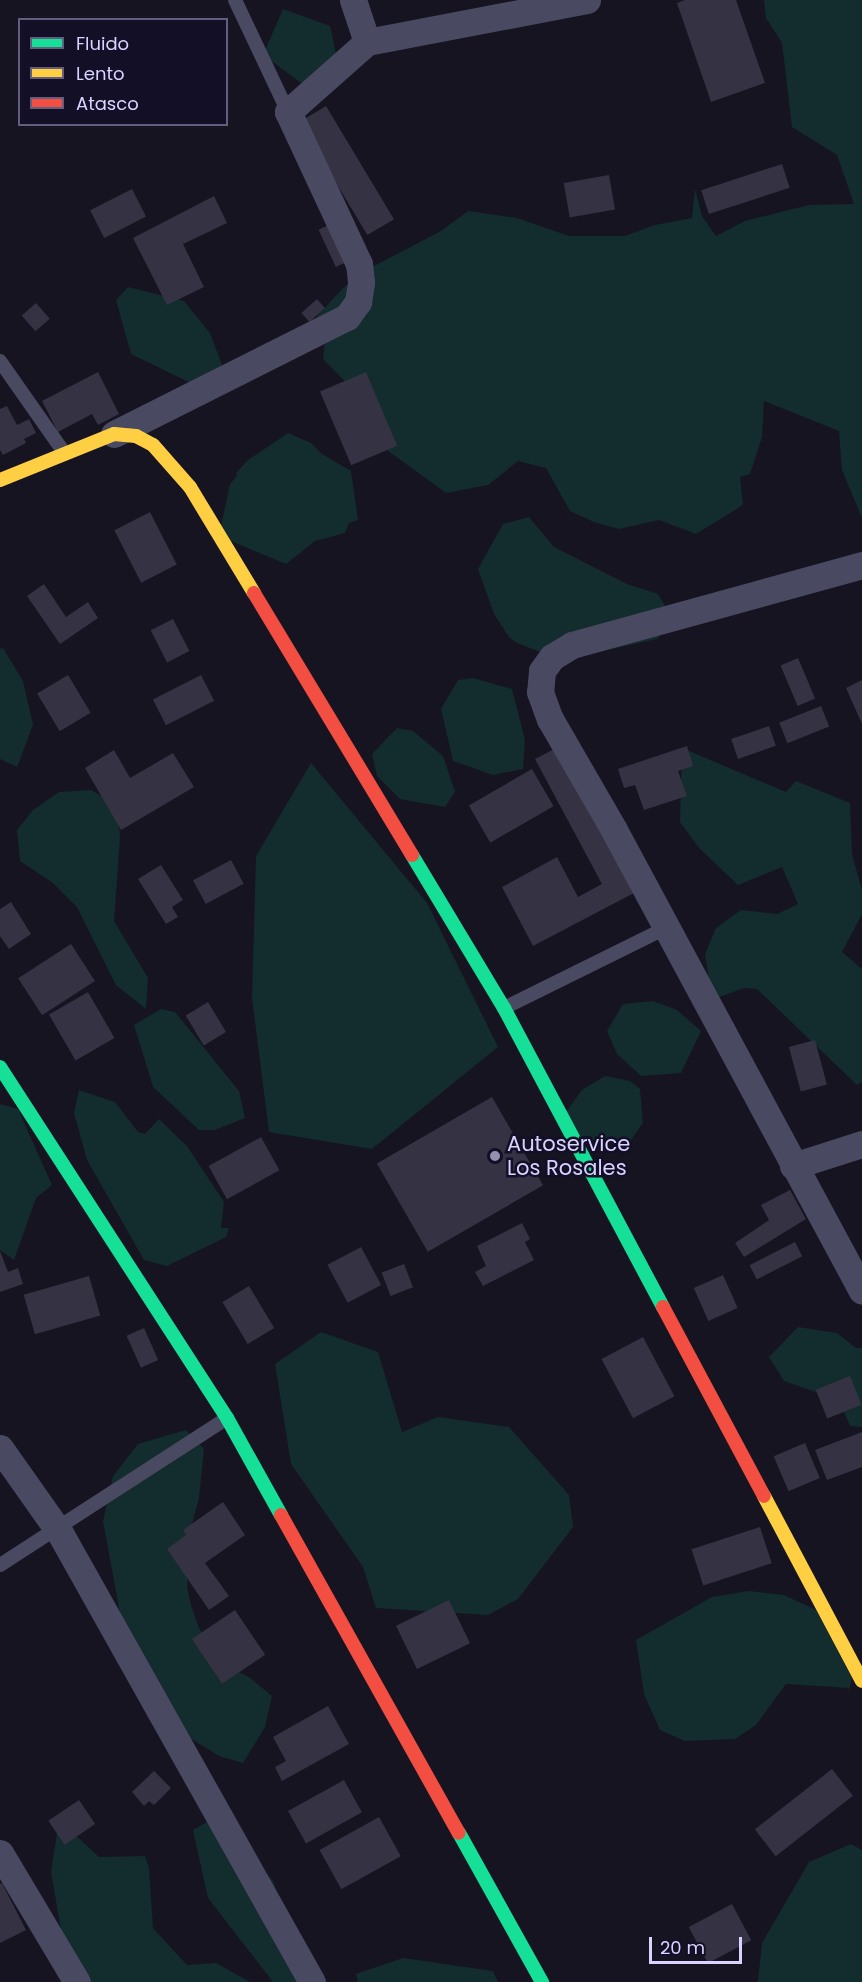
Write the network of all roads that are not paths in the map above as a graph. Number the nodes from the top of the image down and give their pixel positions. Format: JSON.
{"nodes":[{"id":1,"x":236,"y":0,"type":"edge"},
{"id":2,"x":353,"y":0,"type":"edge"},
{"id":3,"x":588,"y":0,"type":"edge"},
{"id":4,"x":367,"y":42,"type":"junction"},
{"id":5,"x":288,"y":112,"type":"junction"},
{"id":6,"x":0,"y":361,"type":"edge"},
{"id":7,"x":114,"y":434,"type":"junction"},
{"id":8,"x":65,"y":454,"type":"junction"},
{"id":9,"x":0,"y":480,"type":"edge"},
{"id":10,"x":862,"y":565,"type":"edge"},
{"id":11,"x":666,"y":928,"type":"junction"},
{"id":12,"x":504,"y":1008,"type":"junction"},
{"id":13,"x":3,"y":1078,"type":"edge"},
{"id":14,"x":862,"y":1144,"type":"edge"},
{"id":15,"x":793,"y":1166,"type":"junction"},
{"id":16,"x":862,"y":1291,"type":"edge"},
{"id":17,"x":227,"y":1418,"type":"junction"},
{"id":18,"x":0,"y":1448,"type":"edge"},
{"id":19,"x":56,"y":1528,"type":"junction"},
{"id":20,"x":0,"y":1564,"type":"edge"},
{"id":21,"x":862,"y":1681,"type":"edge"},
{"id":22,"x":0,"y":1853,"type":"edge"},
{"id":23,"x":77,"y":1982,"type":"edge"},
{"id":24,"x":312,"y":1982,"type":"edge"},
{"id":25,"x":542,"y":1982,"type":"edge"}],
"edges":[{"from":1,"to":5,"type":"lane"},
{"from":2,"to":4,"type":"street"},
{"from":3,"to":4,"type":"street"},
{"from":4,"to":5,"type":"street"},
{"from":5,"to":7,"type":"street"},
{"from":6,"to":8,"type":"lane"},
{"from":7,"to":8,"type":"main road"},
{"from":7,"to":12,"type":"main road"},
{"from":8,"to":9,"type":"main road"},
{"from":10,"to":11,"type":"street"},
{"from":11,"to":12,"type":"lane"},
{"from":11,"to":15,"type":"street"},
{"from":12,"to":21,"type":"main road"},
{"from":13,"to":17,"type":"main road"},
{"from":14,"to":15,"type":"street"},
{"from":15,"to":16,"type":"street"},
{"from":17,"to":19,"type":"lane"},
{"from":17,"to":25,"type":"main road"},
{"from":18,"to":19,"type":"street"},
{"from":19,"to":20,"type":"lane"},
{"from":19,"to":24,"type":"street"},
{"from":22,"to":23,"type":"street"}]}
